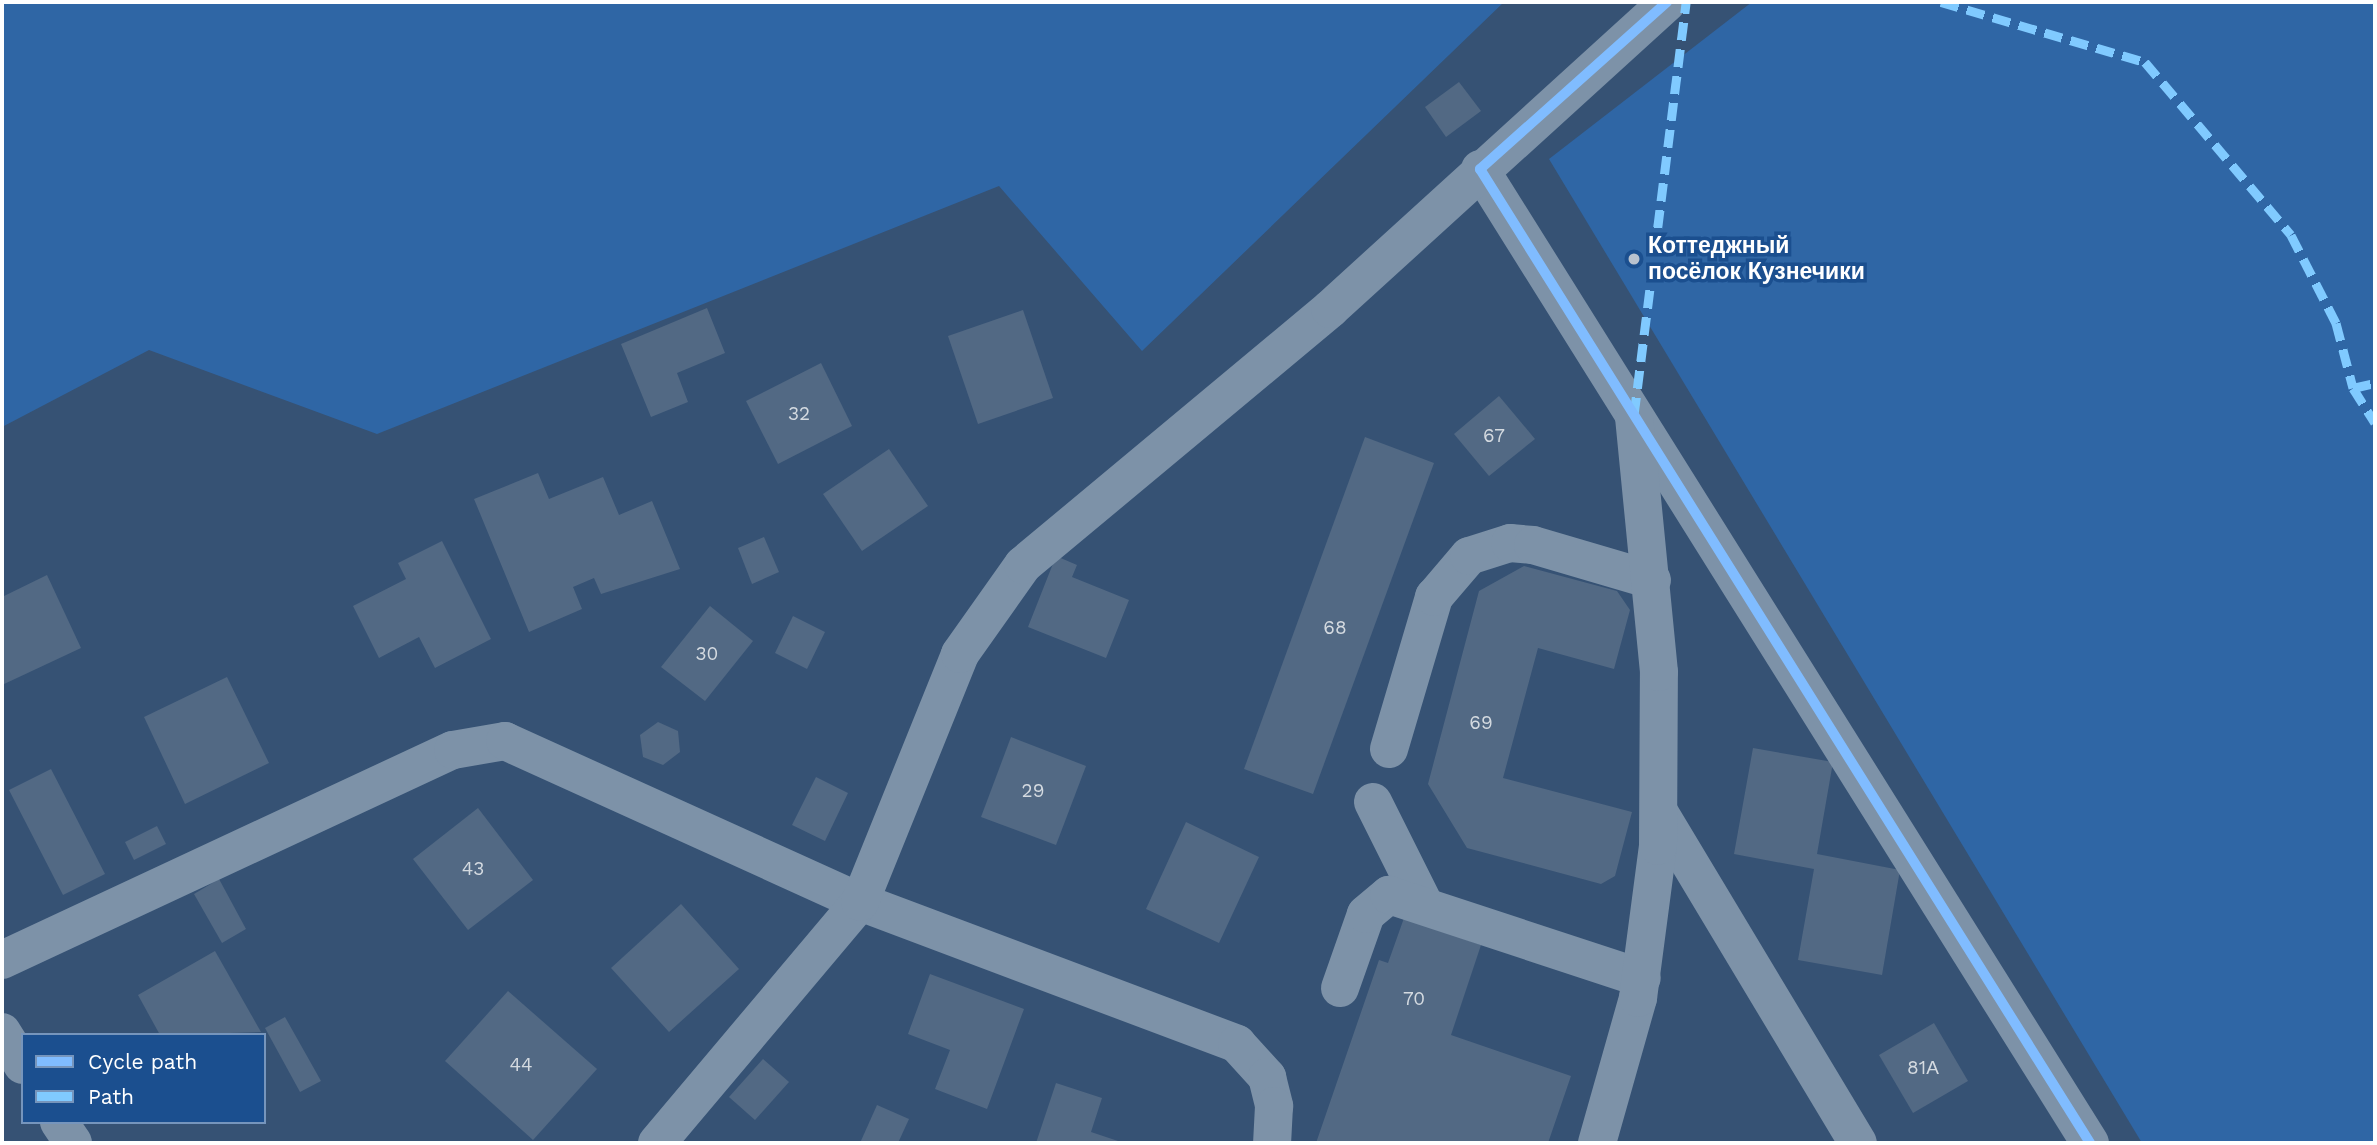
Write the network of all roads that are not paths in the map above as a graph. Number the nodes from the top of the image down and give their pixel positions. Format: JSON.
{"nodes":[{"id":1,"x":1667,"y":2,"type":"edge"},
{"id":2,"x":1480,"y":169,"type":"junction"},
{"id":3,"x":1634,"y":416,"type":"junction"},
{"id":4,"x":1652,"y":580,"type":"junction"},
{"id":5,"x":1389,"y":749,"type":"dead end"},
{"id":6,"x":1373,"y":803,"type":"dead end"},
{"id":7,"x":1659,"y":812,"type":"junction"},
{"id":8,"x":860,"y":902,"type":"junction"},
{"id":9,"x":1423,"y":902,"type":"junction"},
{"id":10,"x":2,"y":960,"type":"edge"},
{"id":11,"x":1642,"y":978,"type":"junction"},
{"id":12,"x":1340,"y":988,"type":"dead end"},
{"id":13,"x":2,"y":1032,"type":"edge"},
{"id":14,"x":21,"y":1062,"type":"edge"},
{"id":15,"x":61,"y":1124,"type":"edge"},
{"id":16,"x":73,"y":1143,"type":"edge"},
{"id":17,"x":657,"y":1143,"type":"edge"},
{"id":18,"x":1272,"y":1143,"type":"edge"},
{"id":19,"x":1597,"y":1143,"type":"edge"},
{"id":20,"x":1858,"y":1143,"type":"edge"},
{"id":21,"x":2090,"y":1143,"type":"edge"}],
"edges":[{"from":1,"to":2,"type":"street"},
{"from":2,"to":3,"type":"street"},
{"from":2,"to":8,"type":"street"},
{"from":3,"to":4,"type":"street"},
{"from":3,"to":21,"type":"street"},
{"from":4,"to":5,"type":"street"},
{"from":4,"to":7,"type":"street"},
{"from":6,"to":9,"type":"street"},
{"from":7,"to":11,"type":"street"},
{"from":7,"to":20,"type":"street"},
{"from":8,"to":10,"type":"street"},
{"from":8,"to":17,"type":"street"},
{"from":8,"to":18,"type":"street"},
{"from":9,"to":11,"type":"street"},
{"from":9,"to":12,"type":"street"},
{"from":11,"to":19,"type":"street"},
{"from":13,"to":14,"type":"street"},
{"from":15,"to":16,"type":"street"}]}
